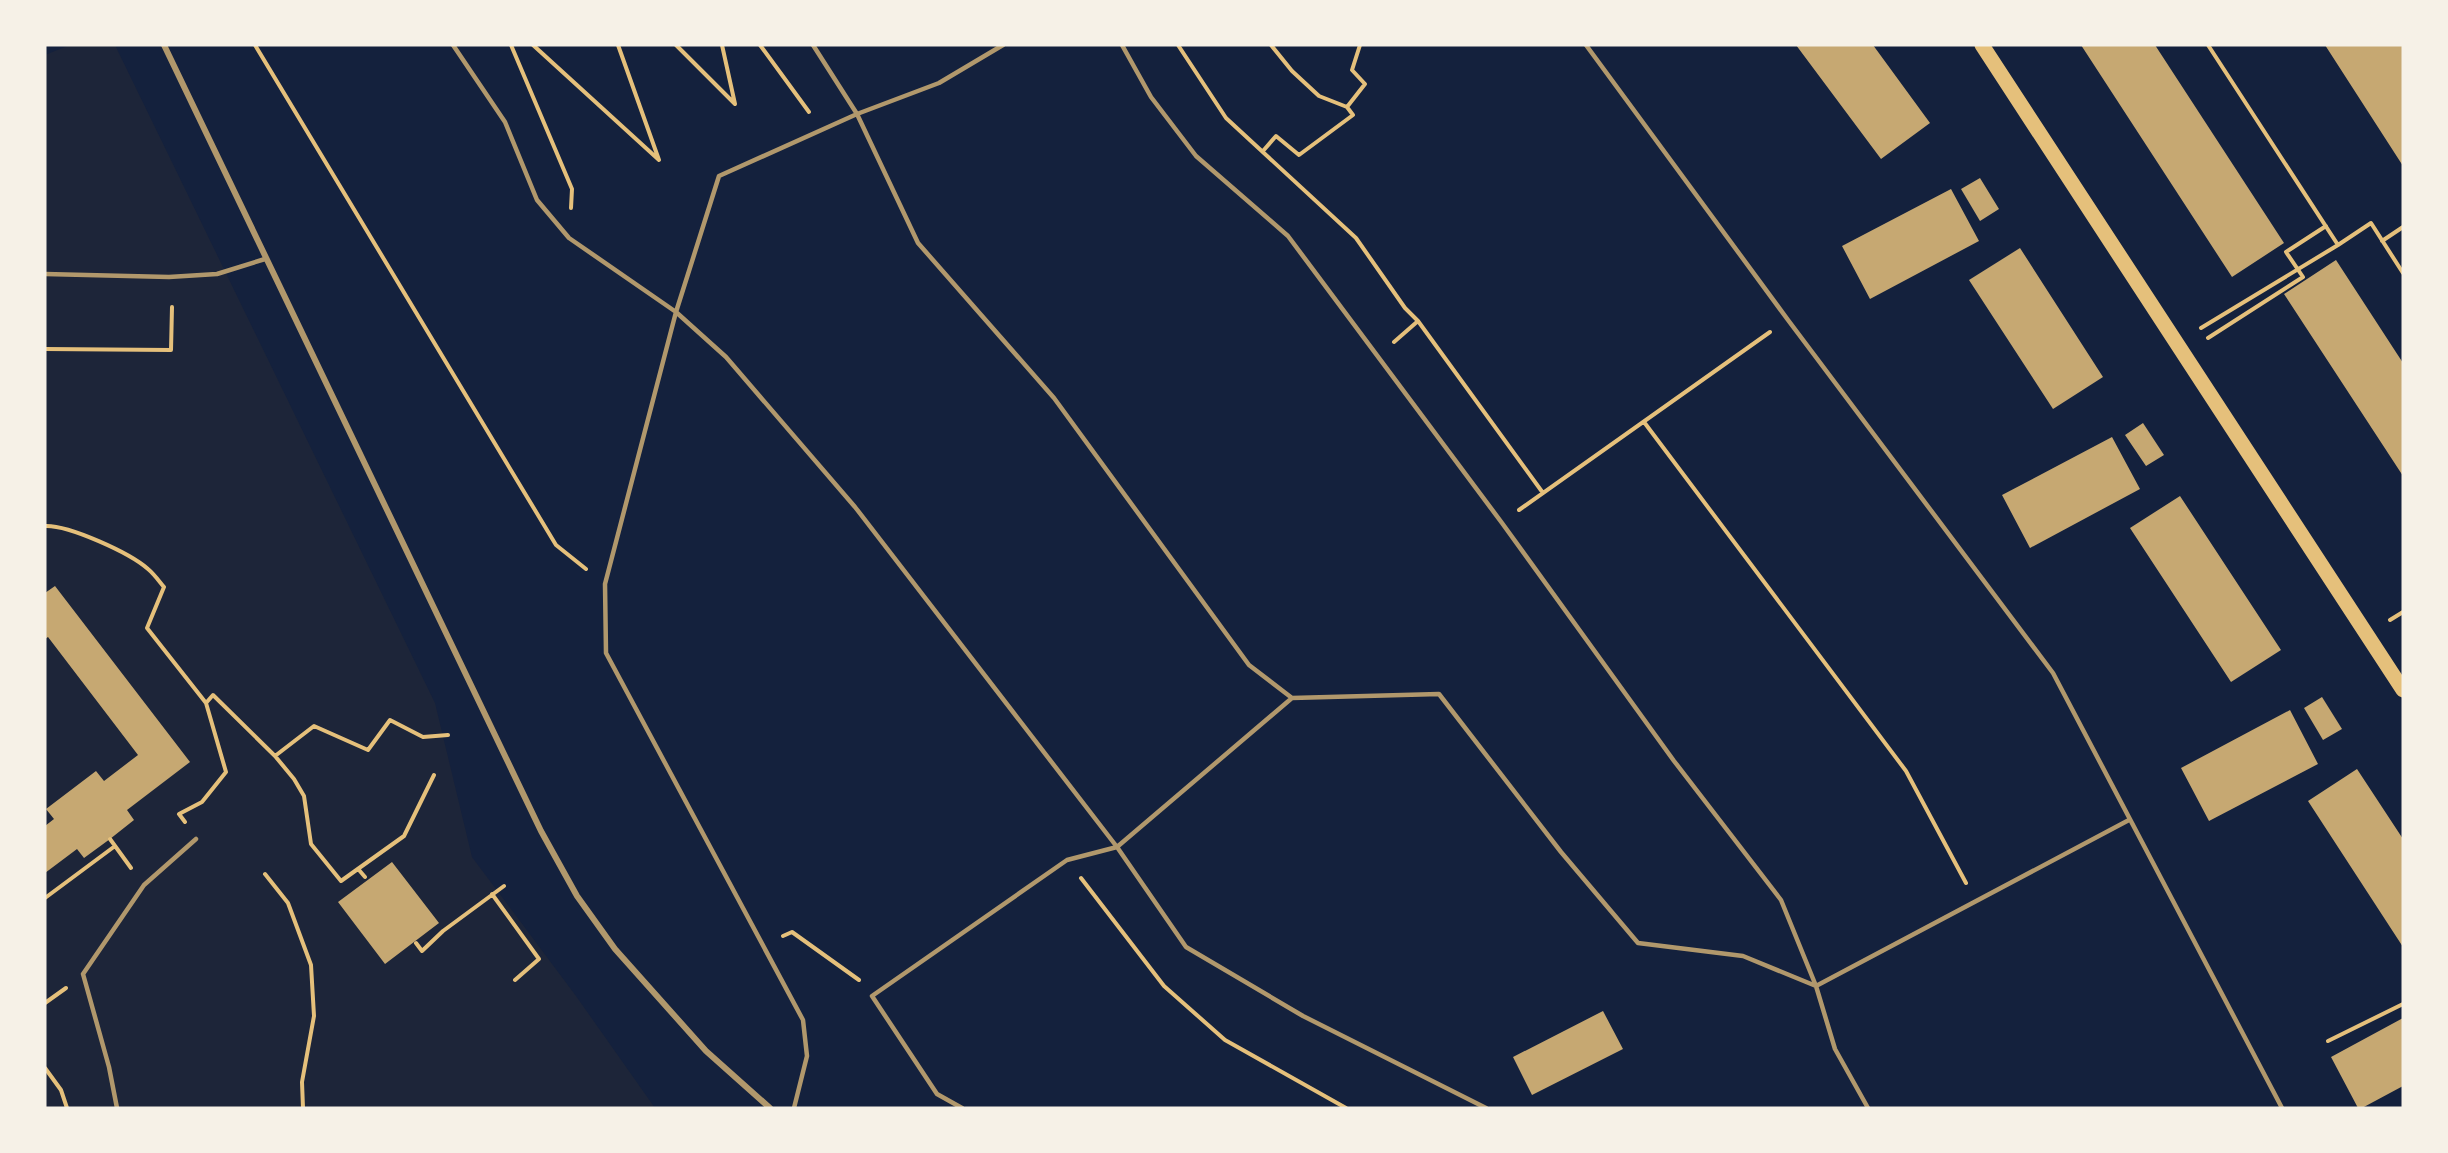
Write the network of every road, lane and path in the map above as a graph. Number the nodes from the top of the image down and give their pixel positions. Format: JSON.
{"nodes":[{"id":1,"x":164,"y":45,"type":"edge"},
{"id":2,"x":255,"y":45,"type":"edge"},
{"id":3,"x":453,"y":45,"type":"edge"},
{"id":4,"x":511,"y":45,"type":"edge"},
{"id":5,"x":533,"y":45,"type":"edge"},
{"id":6,"x":618,"y":45,"type":"edge"},
{"id":7,"x":676,"y":45,"type":"edge"},
{"id":8,"x":722,"y":45,"type":"edge"},
{"id":9,"x":760,"y":45,"type":"edge"},
{"id":10,"x":813,"y":45,"type":"edge"},
{"id":11,"x":1003,"y":45,"type":"edge"},
{"id":12,"x":1122,"y":45,"type":"edge"},
{"id":13,"x":1178,"y":45,"type":"edge"},
{"id":14,"x":1271,"y":45,"type":"edge"},
{"id":15,"x":1360,"y":45,"type":"edge"},
{"id":16,"x":1586,"y":45,"type":"edge"},
{"id":17,"x":1982,"y":45,"type":"edge"},
{"id":18,"x":2208,"y":45,"type":"edge"},
{"id":19,"x":1347,"y":107,"type":"junction"},
{"id":20,"x":857,"y":114,"type":"junction"},
{"id":21,"x":822,"y":130,"type":"junction"},
{"id":22,"x":1263,"y":151,"type":"junction"},
{"id":23,"x":2326,"y":226,"type":"junction"},
{"id":24,"x":2403,"y":227,"type":"edge"},
{"id":25,"x":569,"y":238,"type":"junction"},
{"id":26,"x":2382,"y":241,"type":"junction"},
{"id":27,"x":2338,"y":244,"type":"junction"},
{"id":28,"x":266,"y":259,"type":"junction"},
{"id":29,"x":2298,"y":269,"type":"junction"},
{"id":30,"x":2403,"y":273,"type":"edge"},
{"id":31,"x":45,"y":274,"type":"edge"},
{"id":32,"x":172,"y":307,"type":"dead end"},
{"id":33,"x":676,"y":312,"type":"junction"},
{"id":34,"x":1788,"y":320,"type":"junction"},
{"id":35,"x":1419,"y":321,"type":"junction"},
{"id":36,"x":2201,"y":328,"type":"dead end"},
{"id":37,"x":2208,"y":338,"type":"dead end"},
{"id":38,"x":45,"y":349,"type":"edge"},
{"id":39,"x":1377,"y":357,"type":"junction"},
{"id":40,"x":1644,"y":422,"type":"junction"},
{"id":41,"x":1543,"y":493,"type":"junction"},
{"id":42,"x":1502,"y":523,"type":"junction"},
{"id":43,"x":45,"y":526,"type":"edge"},
{"id":44,"x":605,"y":585,"type":"junction"},
{"id":45,"x":2403,"y":612,"type":"edge"},
{"id":46,"x":2391,"y":620,"type":"dead end"},
{"id":47,"x":2403,"y":690,"type":"edge"},
{"id":48,"x":1292,"y":698,"type":"junction"},
{"id":49,"x":206,"y":703,"type":"junction"},
{"id":50,"x":448,"y":735,"type":"dead end"},
{"id":51,"x":275,"y":756,"type":"junction"},
{"id":52,"x":434,"y":775,"type":"dead end"},
{"id":53,"x":179,"y":814,"type":"dead end"},
{"id":54,"x":2129,"y":820,"type":"junction"},
{"id":55,"x":110,"y":839,"type":"dead end"},
{"id":56,"x":196,"y":839,"type":"dead end"},
{"id":57,"x":115,"y":846,"type":"junction"},
{"id":58,"x":1117,"y":847,"type":"junction"},
{"id":59,"x":1067,"y":860,"type":"junction"},
{"id":60,"x":359,"y":870,"type":"junction"},
{"id":61,"x":265,"y":874,"type":"dead end"},
{"id":62,"x":365,"y":877,"type":"dead end"},
{"id":63,"x":144,"y":885,"type":"junction"},
{"id":64,"x":504,"y":886,"type":"dead end"},
{"id":65,"x":492,"y":894,"type":"junction"},
{"id":66,"x":45,"y":898,"type":"edge"},
{"id":67,"x":1976,"y":902,"type":"junction"},
{"id":68,"x":416,"y":944,"type":"dead end"},
{"id":69,"x":763,"y":946,"type":"junction"},
{"id":70,"x":515,"y":980,"type":"dead end"},
{"id":71,"x":1816,"y":986,"type":"junction"},
{"id":72,"x":873,"y":996,"type":"junction"},
{"id":73,"x":2403,"y":1004,"type":"edge"},
{"id":74,"x":2328,"y":1041,"type":"dead end"},
{"id":75,"x":45,"y":1068,"type":"edge"},
{"id":76,"x":67,"y":1108,"type":"edge"},
{"id":77,"x":117,"y":1108,"type":"edge"},
{"id":78,"x":303,"y":1108,"type":"edge"},
{"id":79,"x":770,"y":1108,"type":"edge"},
{"id":80,"x":794,"y":1108,"type":"edge"},
{"id":81,"x":962,"y":1108,"type":"edge"},
{"id":82,"x":1346,"y":1108,"type":"edge"},
{"id":83,"x":1486,"y":1108,"type":"edge"},
{"id":84,"x":1868,"y":1108,"type":"edge"},
{"id":85,"x":2282,"y":1108,"type":"edge"}],
"edges":[{"from":1,"to":28,"type":"street"},
{"from":2,"to":44,"type":"path"},
{"from":3,"to":25,"type":"lane"},
{"from":4,"to":25,"type":"path"},
{"from":5,"to":6,"type":"path"},
{"from":7,"to":8,"type":"path"},
{"from":9,"to":21,"type":"path"},
{"from":10,"to":20,"type":"lane"},
{"from":11,"to":20,"type":"lane"},
{"from":12,"to":39,"type":"lane"},
{"from":13,"to":22,"type":"path"},
{"from":14,"to":19,"type":"path"},
{"from":15,"to":19,"type":"path"},
{"from":16,"to":34,"type":"lane"},
{"from":17,"to":47,"type":"main road"},
{"from":18,"to":23,"type":"path"},
{"from":19,"to":22,"type":"path"},
{"from":20,"to":21,"type":"lane"},
{"from":20,"to":48,"type":"lane"},
{"from":21,"to":33,"type":"lane"},
{"from":22,"to":35,"type":"path"},
{"from":23,"to":27,"type":"path"},
{"from":23,"to":29,"type":"path"},
{"from":24,"to":26,"type":"path"},
{"from":25,"to":33,"type":"lane"},
{"from":26,"to":27,"type":"path"},
{"from":26,"to":30,"type":"path"},
{"from":27,"to":29,"type":"path"},
{"from":28,"to":31,"type":"lane"},
{"from":28,"to":79,"type":"street"},
{"from":29,"to":36,"type":"path"},
{"from":29,"to":37,"type":"path"},
{"from":32,"to":38,"type":"path"},
{"from":33,"to":44,"type":"lane"},
{"from":33,"to":58,"type":"lane"},
{"from":34,"to":40,"type":"path"},
{"from":34,"to":54,"type":"lane"},
{"from":35,"to":39,"type":"path"},
{"from":35,"to":41,"type":"path"},
{"from":39,"to":42,"type":"lane"},
{"from":40,"to":41,"type":"path"},
{"from":40,"to":67,"type":"path"},
{"from":41,"to":42,"type":"path"},
{"from":42,"to":71,"type":"lane"},
{"from":43,"to":49,"type":"path"},
{"from":44,"to":69,"type":"lane"},
{"from":45,"to":46,"type":"path"},
{"from":48,"to":58,"type":"lane"},
{"from":48,"to":71,"type":"lane"},
{"from":49,"to":51,"type":"path"},
{"from":49,"to":53,"type":"path"},
{"from":50,"to":51,"type":"path"},
{"from":51,"to":60,"type":"path"},
{"from":52,"to":60,"type":"path"},
{"from":54,"to":67,"type":"lane"},
{"from":54,"to":85,"type":"lane"},
{"from":55,"to":57,"type":"path"},
{"from":56,"to":63,"type":"lane"},
{"from":57,"to":63,"type":"path"},
{"from":57,"to":66,"type":"path"},
{"from":58,"to":59,"type":"lane"},
{"from":58,"to":83,"type":"lane"},
{"from":59,"to":72,"type":"lane"},
{"from":59,"to":82,"type":"path"},
{"from":60,"to":62,"type":"path"},
{"from":61,"to":78,"type":"path"},
{"from":63,"to":77,"type":"lane"},
{"from":64,"to":65,"type":"path"},
{"from":65,"to":68,"type":"path"},
{"from":65,"to":70,"type":"path"},
{"from":67,"to":71,"type":"lane"},
{"from":69,"to":72,"type":"path"},
{"from":69,"to":80,"type":"lane"},
{"from":71,"to":84,"type":"lane"},
{"from":72,"to":81,"type":"lane"},
{"from":73,"to":74,"type":"path"},
{"from":75,"to":76,"type":"path"}]}
